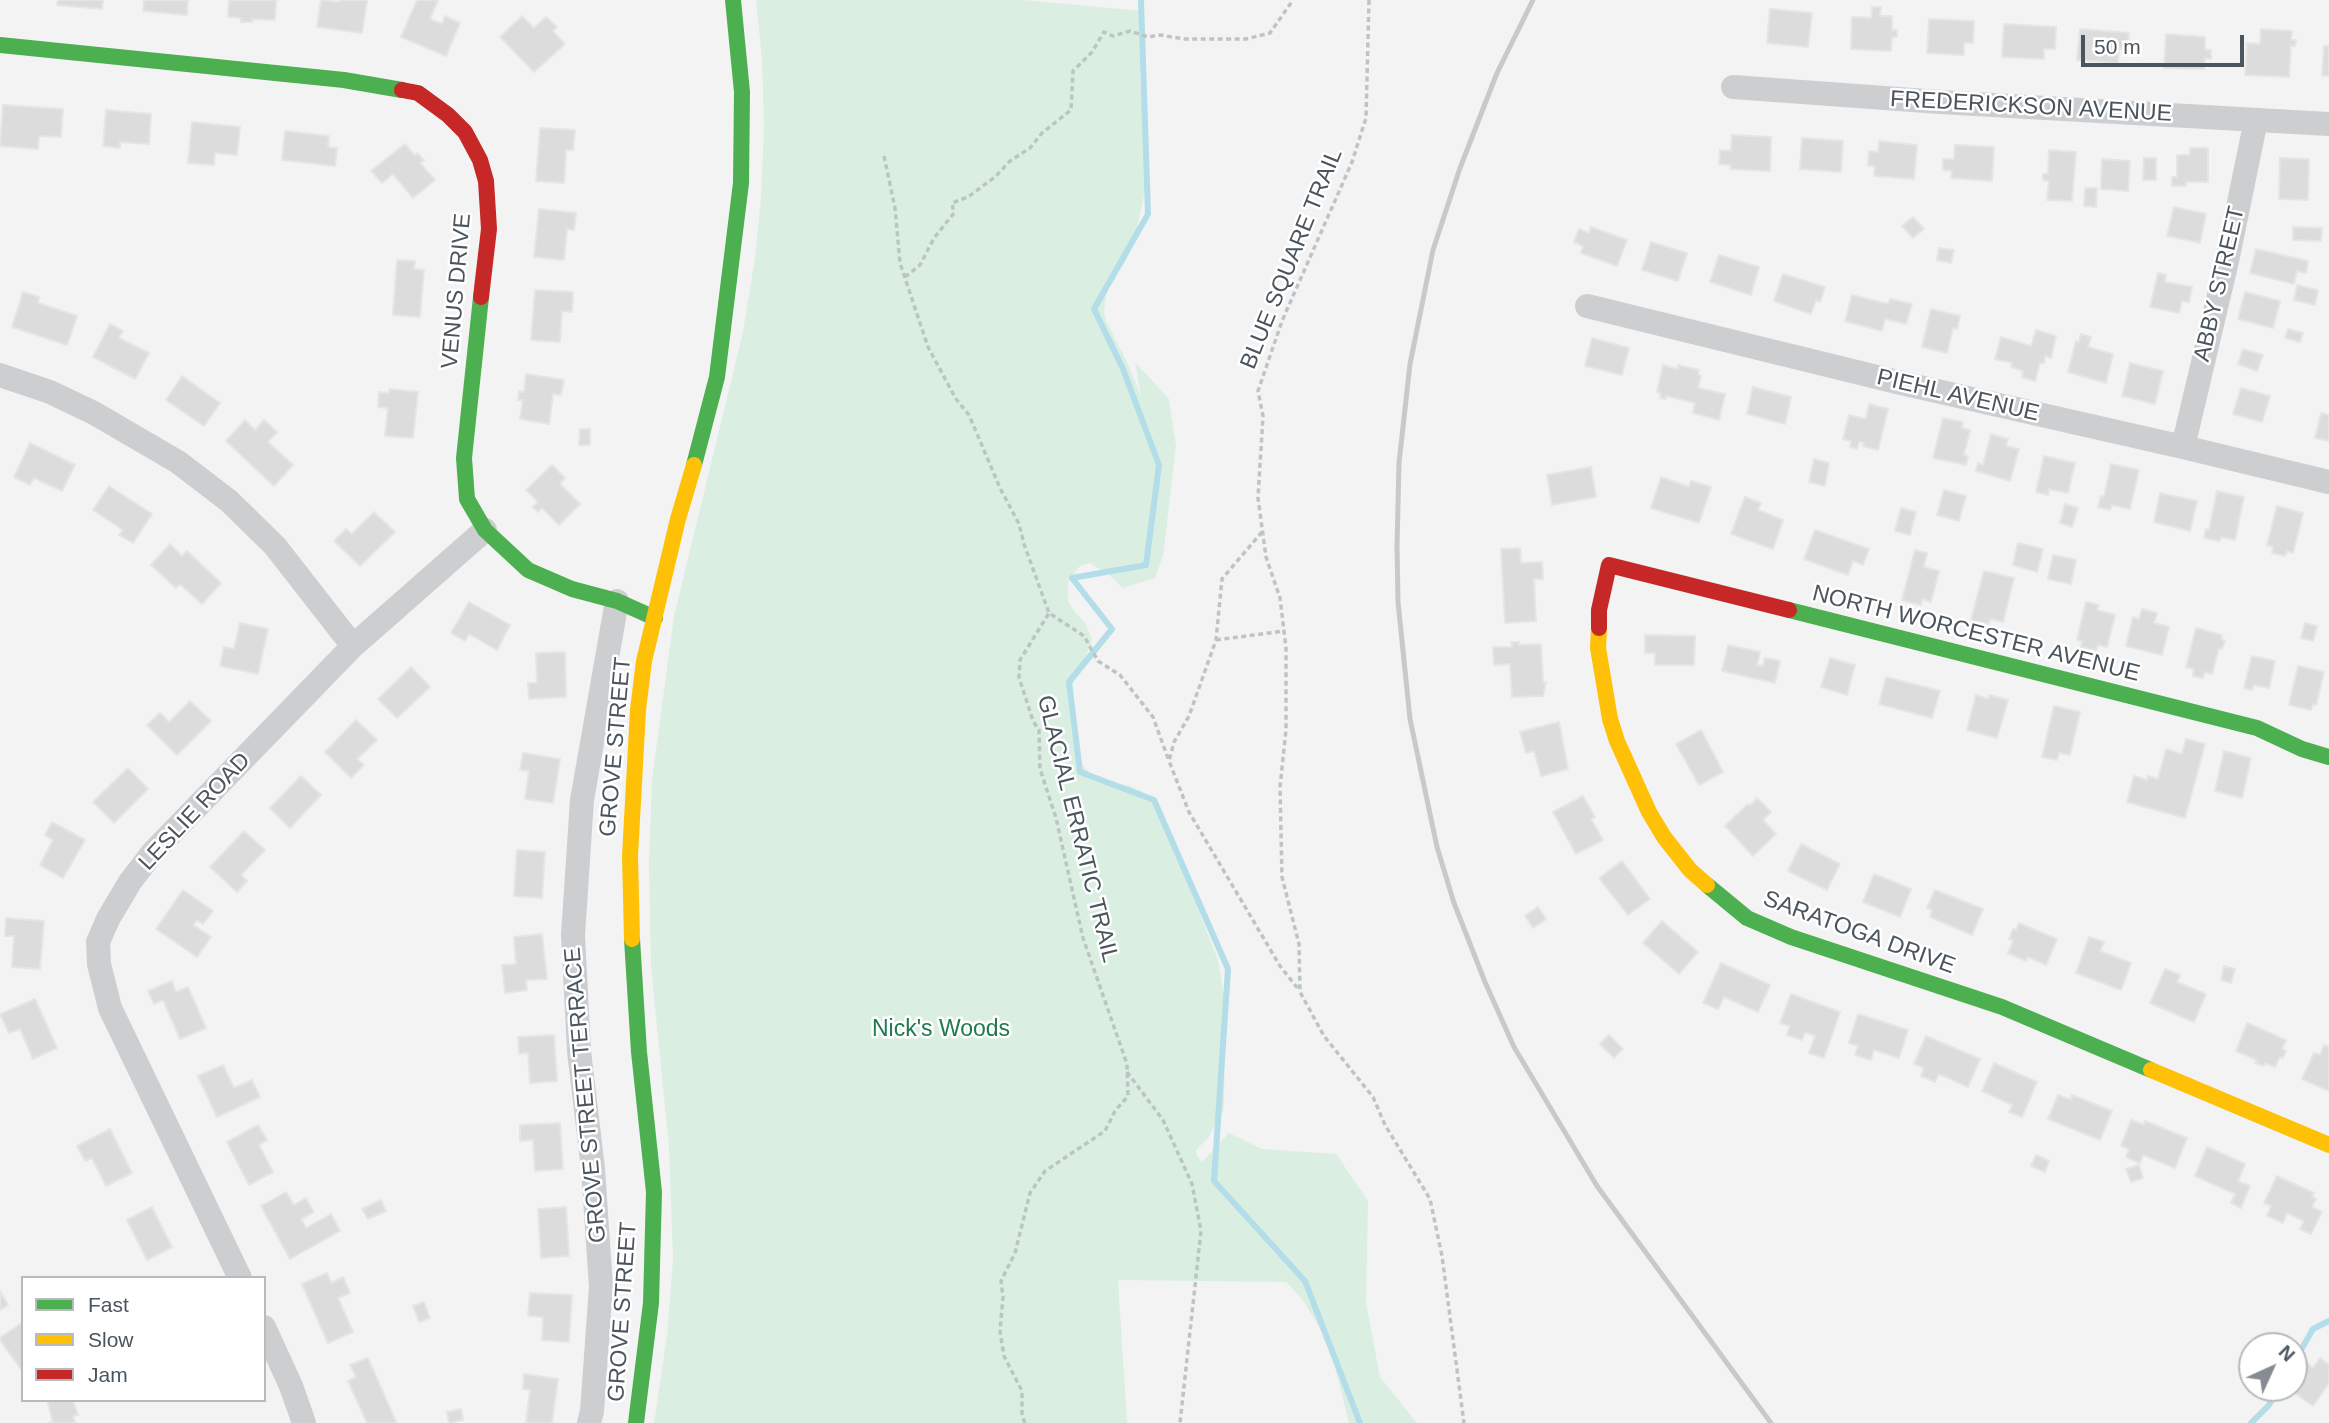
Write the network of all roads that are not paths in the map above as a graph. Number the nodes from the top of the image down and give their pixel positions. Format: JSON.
{"nodes":[{"id":1,"x":733,"y":0,"type":"edge"},
{"id":2,"x":0,"y":45,"type":"edge"},
{"id":3,"x":1733,"y":87,"type":"dead end"},
{"id":4,"x":2256,"y":120,"type":"junction"},
{"id":5,"x":2329,"y":124,"type":"edge"},
{"id":6,"x":1587,"y":306,"type":"dead end"},
{"id":7,"x":0,"y":375,"type":"edge"},
{"id":8,"x":2183,"y":447,"type":"junction"},
{"id":9,"x":2329,"y":482,"type":"edge"},
{"id":10,"x":485,"y":530,"type":"junction"},
{"id":11,"x":1609,"y":565,"type":"joint"},
{"id":12,"x":617,"y":601,"type":"junction"},
{"id":13,"x":655,"y":618,"type":"junction"},
{"id":14,"x":354,"y":646,"type":"junction"},
{"id":15,"x":2329,"y":757,"type":"edge"},
{"id":16,"x":2329,"y":1145,"type":"edge"},
{"id":17,"x":239,"y":1276,"type":"edge"},
{"id":18,"x":266,"y":1331,"type":"edge"},
{"id":19,"x":304,"y":1423,"type":"edge"},
{"id":20,"x":589,"y":1423,"type":"edge"},
{"id":21,"x":636,"y":1423,"type":"edge"}],
"edges":[{"from":1,"to":13,"type":"street","name":"GROVE STREET"},
{"from":2,"to":10,"type":"street","name":"VENUS DRIVE"},
{"from":3,"to":4,"type":"street","name":"FREDERICKSON AVENUE"},
{"from":4,"to":5,"type":"street","name":"FREDERICKSON AVENUE"},
{"from":4,"to":8,"type":"street","name":"ABBY STREET"},
{"from":6,"to":8,"type":"street","name":"PIEHL AVENUE"},
{"from":7,"to":14,"type":"street"},
{"from":8,"to":9,"type":"street","name":"PIEHL AVENUE"},
{"from":10,"to":12,"type":"street","name":"VENUS DRIVE"},
{"from":10,"to":14,"type":"street","name":"LESLIE ROAD"},
{"from":11,"to":15,"type":"street","name":"NORTH WORCESTER AVENUE"},
{"from":11,"to":16,"type":"street","name":"SARATOGA DRIVE"},
{"from":12,"to":13,"type":"street","name":"VENUS DRIVE"},
{"from":12,"to":20,"type":"street","name":"GROVE STREET TERRACE"},
{"from":13,"to":21,"type":"street","name":"GROVE STREET"},
{"from":14,"to":17,"type":"street","name":"LESLIE ROAD"},
{"from":18,"to":19,"type":"street"}]}
